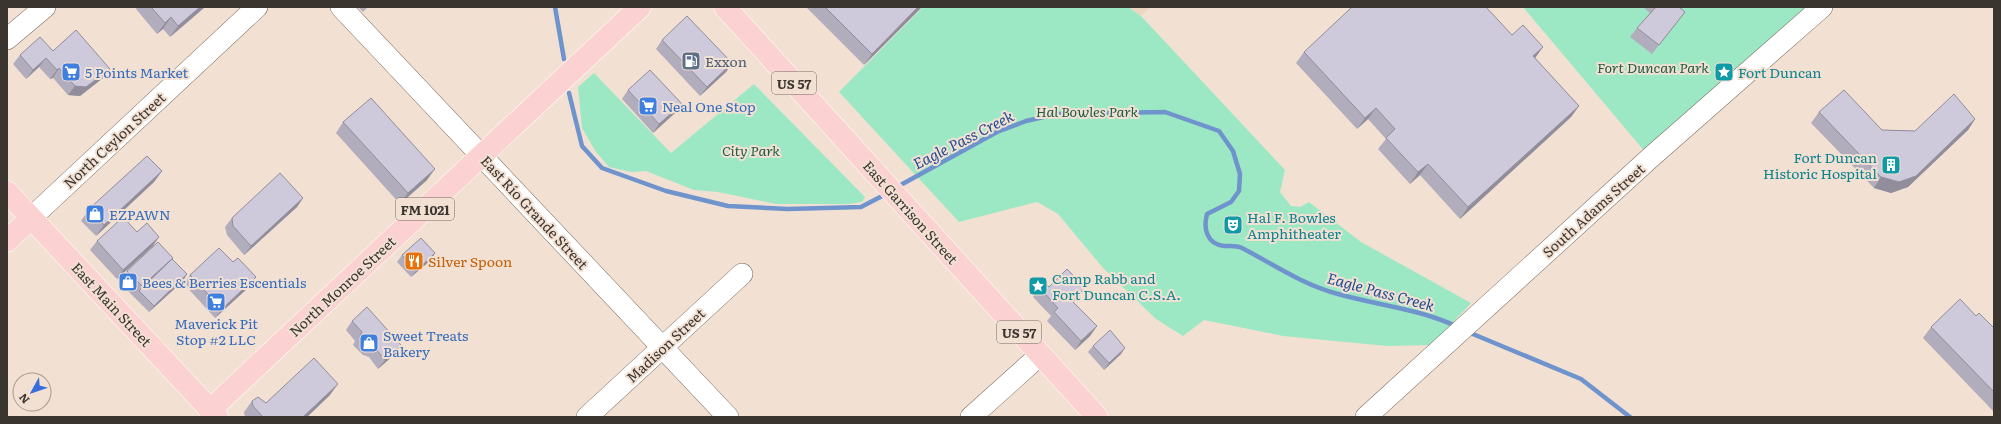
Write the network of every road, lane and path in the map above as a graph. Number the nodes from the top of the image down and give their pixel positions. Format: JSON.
{"nodes":[{"id":1,"x":45,"y":7,"type":"edge"},
{"id":2,"x":257,"y":7,"type":"edge"},
{"id":3,"x":341,"y":7,"type":"edge"},
{"id":4,"x":640,"y":7,"type":"edge"},
{"id":5,"x":725,"y":7,"type":"edge"},
{"id":6,"x":745,"y":7,"type":"edge"},
{"id":7,"x":1822,"y":7,"type":"edge"},
{"id":8,"x":7,"y":39,"type":"edge"},
{"id":9,"x":768,"y":54,"type":"junction"},
{"id":10,"x":482,"y":156,"type":"junction"},
{"id":11,"x":7,"y":192,"type":"edge"},
{"id":12,"x":31,"y":218,"type":"junction"},
{"id":13,"x":7,"y":241,"type":"edge"},
{"id":14,"x":742,"y":274,"type":"dead end"},
{"id":15,"x":662,"y":347,"type":"junction"},
{"id":16,"x":1040,"y":355,"type":"junction"},
{"id":17,"x":210,"y":415,"type":"edge"},
{"id":18,"x":588,"y":417,"type":"edge"},
{"id":19,"x":728,"y":417,"type":"edge"},
{"id":20,"x":971,"y":417,"type":"edge"},
{"id":21,"x":1097,"y":417,"type":"edge"},
{"id":22,"x":1366,"y":417,"type":"edge"}],
"edges":[{"from":1,"to":8,"type":"street"},
{"from":2,"to":12,"type":"street","name":"North Ceylon Street"},
{"from":3,"to":10,"type":"street","name":"East Río Grande Street"},
{"from":4,"to":10,"type":"main road","name":"North Monroe Street","number":"FM 1021"},
{"from":5,"to":9,"type":"main road","name":"East Garrison Street","number":"US 57"},
{"from":6,"to":9,"type":"main road"},
{"from":7,"to":22,"type":"street","name":"South Adams Street"},
{"from":9,"to":16,"type":"main road","name":"East Garrison Street","number":"US 57"},
{"from":10,"to":15,"type":"street","name":"East Río Grande Street"},
{"from":10,"to":17,"type":"main road","name":"North Monroe Street","number":"FM 1021"},
{"from":11,"to":12,"type":"main road","name":"East Main Street"},
{"from":12,"to":13,"type":"main road","name":"North Ceylon Street"},
{"from":12,"to":17,"type":"main road","name":"East Main Street"},
{"from":14,"to":15,"type":"street","name":"Madison Street"},
{"from":15,"to":18,"type":"street","name":"Madison Street"},
{"from":15,"to":19,"type":"street","name":"East Río Grande Street"},
{"from":16,"to":20,"type":"street"},
{"from":16,"to":21,"type":"main road","name":"East Garrison Street","number":"US 57"}]}
